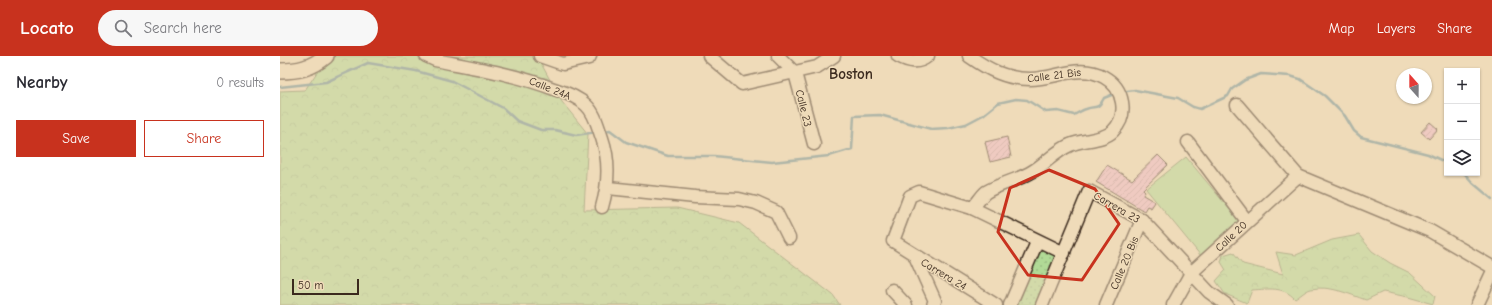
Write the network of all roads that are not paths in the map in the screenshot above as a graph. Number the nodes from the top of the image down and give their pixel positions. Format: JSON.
{"nodes":[{"id":1,"x":326,"y":56,"type":"edge"},
{"id":2,"x":426,"y":56,"type":"edge"},
{"id":3,"x":540,"y":56,"type":"edge"},
{"id":4,"x":590,"y":56,"type":"edge"},
{"id":5,"x":709,"y":56,"type":"edge"},
{"id":6,"x":778,"y":56,"type":"edge"},
{"id":7,"x":834,"y":56,"type":"edge"},
{"id":8,"x":898,"y":56,"type":"edge"},
{"id":9,"x":928,"y":56,"type":"edge"},
{"id":10,"x":969,"y":56,"type":"edge"},
{"id":11,"x":280,"y":71,"type":"edge"},
{"id":12,"x":795,"y":72,"type":"junction"},
{"id":13,"x":1237,"y":105,"type":"dead end"},
{"id":14,"x":1188,"y":142,"type":"dead end"},
{"id":15,"x":814,"y":144,"type":"dead end"},
{"id":16,"x":1298,"y":176,"type":"junction"},
{"id":17,"x":608,"y":188,"type":"junction"},
{"id":18,"x":602,"y":206,"type":"dead end"},
{"id":19,"x":972,"y":208,"type":"junction"},
{"id":20,"x":1142,"y":220,"type":"junction"},
{"id":21,"x":1247,"y":221,"type":"junction"},
{"id":22,"x":789,"y":238,"type":"dead end"},
{"id":23,"x":1038,"y":242,"type":"junction"},
{"id":24,"x":1064,"y":253,"type":"junction"},
{"id":25,"x":915,"y":256,"type":"junction"},
{"id":26,"x":1492,"y":267,"type":"edge"},
{"id":27,"x":1191,"y":273,"type":"junction"},
{"id":28,"x":1492,"y":273,"type":"edge"},
{"id":29,"x":892,"y":290,"type":"dead end"},
{"id":30,"x":906,"y":305,"type":"edge"},
{"id":31,"x":933,"y":305,"type":"edge"},
{"id":32,"x":996,"y":305,"type":"edge"},
{"id":33,"x":1010,"y":305,"type":"edge"},
{"id":34,"x":1042,"y":305,"type":"edge"},
{"id":35,"x":1106,"y":305,"type":"edge"},
{"id":36,"x":1173,"y":305,"type":"edge"},
{"id":37,"x":1227,"y":305,"type":"edge"},
{"id":38,"x":1477,"y":305,"type":"edge"}],
"edges":[{"from":1,"to":11,"type":"main road"},
{"from":2,"to":17,"type":"street","name":"Calle 24A"},
{"from":3,"to":4,"type":"street"},
{"from":5,"to":12,"type":"street"},
{"from":6,"to":12,"type":"street"},
{"from":7,"to":12,"type":"street"},
{"from":8,"to":9,"type":"street"},
{"from":10,"to":19,"type":"street","name":"Calle 21 Bis"},
{"from":12,"to":15,"type":"street","name":"Calle 23"},
{"from":13,"to":16,"type":"street"},
{"from":14,"to":21,"type":"street"},
{"from":16,"to":21,"type":"street","name":"Calle 20"},
{"from":16,"to":26,"type":"street"},
{"from":17,"to":18,"type":"street","name":"Calle 24A"},
{"from":17,"to":22,"type":"street"},
{"from":19,"to":23,"type":"street"},
{"from":19,"to":25,"type":"street","name":"Carrera 24"},
{"from":20,"to":24,"type":"street","name":"Carrera 23"},
{"from":20,"to":27,"type":"street","name":"Carrera 23"},
{"from":20,"to":35,"type":"street","name":"Calle 20 Bis"},
{"from":21,"to":27,"type":"street","name":"Calle 20"},
{"from":23,"to":24,"type":"street"},
{"from":23,"to":33,"type":"street"},
{"from":24,"to":34,"type":"street"},
{"from":25,"to":31,"type":"street"},
{"from":25,"to":32,"type":"street","name":"Carrera 24"},
{"from":27,"to":36,"type":"street","name":"Calle 20"},
{"from":27,"to":37,"type":"street","name":"Carrera 23"},
{"from":28,"to":38,"type":"street"},
{"from":29,"to":30,"type":"street"}]}
